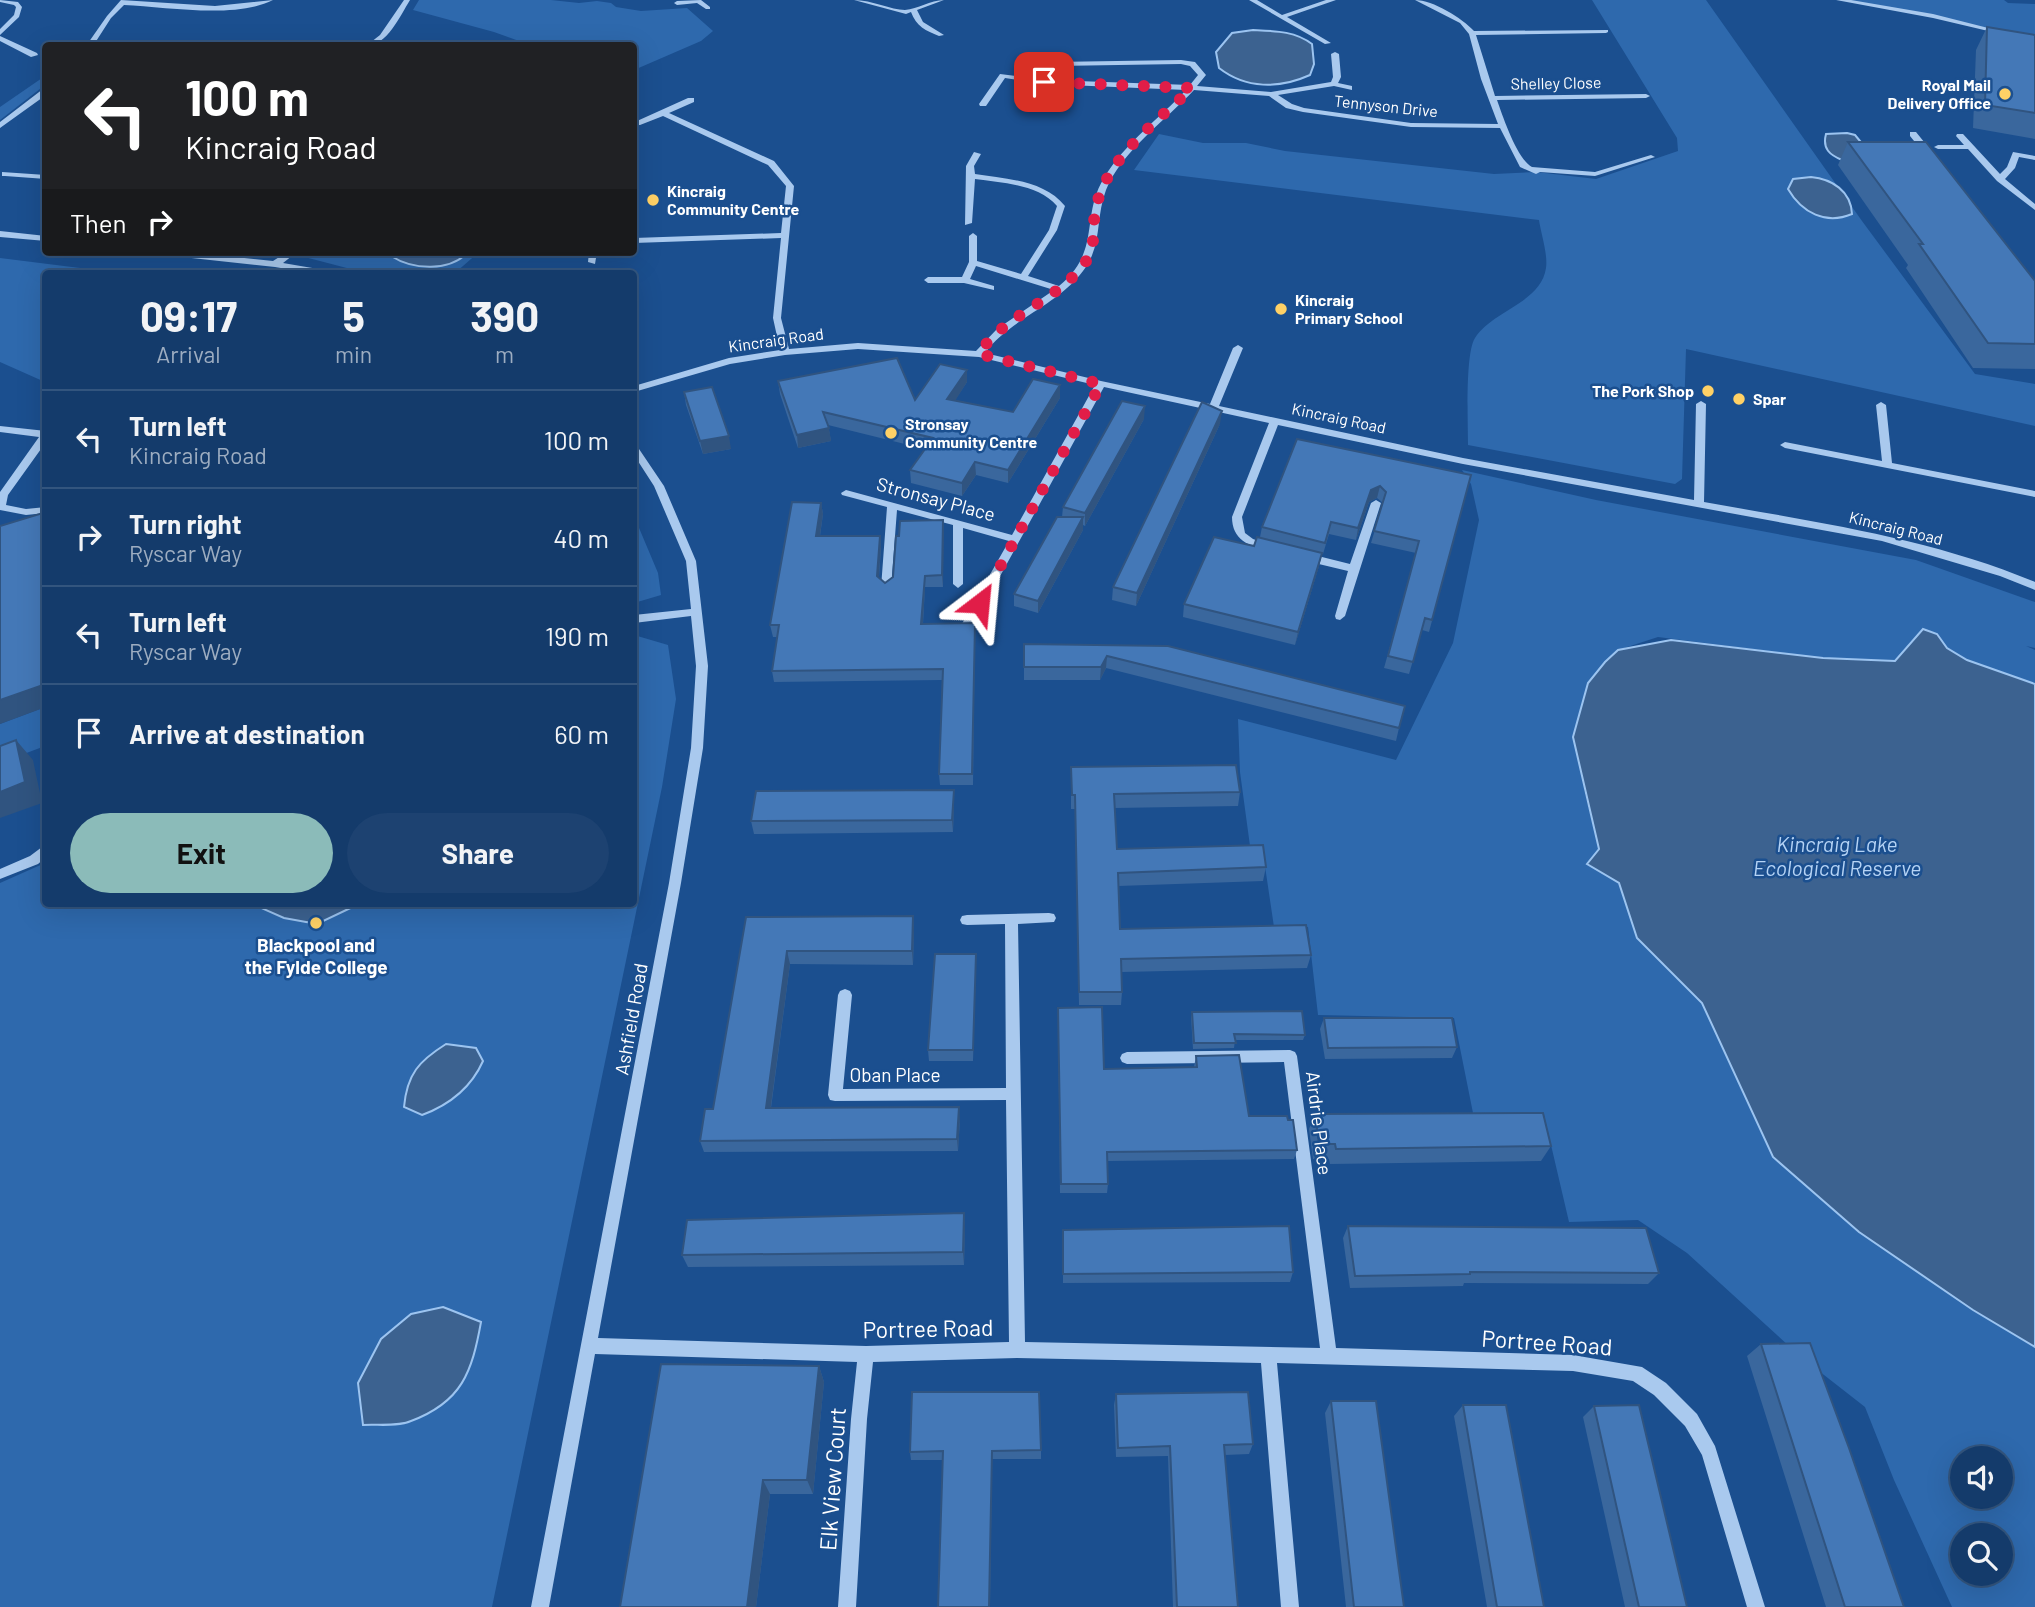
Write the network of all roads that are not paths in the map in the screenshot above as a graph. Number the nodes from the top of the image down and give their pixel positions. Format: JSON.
{"nodes":[{"id":1,"x":0,"y":0,"type":"edge"},
{"id":2,"x":270,"y":0,"type":"edge"},
{"id":3,"x":407,"y":0,"type":"edge"},
{"id":4,"x":857,"y":0,"type":"edge"},
{"id":5,"x":941,"y":0,"type":"edge"},
{"id":6,"x":1252,"y":0,"type":"edge"},
{"id":7,"x":1333,"y":0,"type":"edge"},
{"id":8,"x":1418,"y":0,"type":"edge"},
{"id":9,"x":1839,"y":0,"type":"edge"},
{"id":10,"x":20,"y":1,"type":"edge"},
{"id":11,"x":124,"y":1,"type":"edge"},
{"id":12,"x":699,"y":1,"type":"edge"},
{"id":13,"x":677,"y":3,"type":"dead end"},
{"id":14,"x":708,"y":8,"type":"dead end"},
{"id":15,"x":914,"y":10,"type":"junction"},
{"id":16,"x":1282,"y":16,"type":"junction"},
{"id":17,"x":1572,"y":22,"type":"dead end"},
{"id":18,"x":1606,"y":31,"type":"dead end"},
{"id":19,"x":1576,"y":32,"type":"junction"},
{"id":20,"x":1472,"y":33,"type":"junction"},
{"id":21,"x":0,"y":35,"type":"edge"},
{"id":22,"x":941,"y":35,"type":"dead end"},
{"id":23,"x":2011,"y":35,"type":"edge"},
{"id":24,"x":378,"y":41,"type":"edge"},
{"id":25,"x":92,"y":42,"type":"edge"},
{"id":26,"x":1327,"y":43,"type":"dead end"},
{"id":27,"x":1335,"y":54,"type":"dead end"},
{"id":28,"x":34,"y":55,"type":"dead end"},
{"id":29,"x":1044,"y":82,"type":"junction"},
{"id":30,"x":1334,"y":84,"type":"junction"},
{"id":31,"x":1192,"y":88,"type":"junction"},
{"id":32,"x":1349,"y":88,"type":"dead end"},
{"id":33,"x":42,"y":94,"type":"edge"},
{"id":34,"x":1271,"y":94,"type":"junction"},
{"id":35,"x":1620,"y":96,"type":"junction"},
{"id":36,"x":1646,"y":96,"type":"dead end"},
{"id":37,"x":1493,"y":98,"type":"junction"},
{"id":38,"x":691,"y":100,"type":"dead end"},
{"id":39,"x":983,"y":104,"type":"dead end"},
{"id":40,"x":1625,"y":107,"type":"dead end"},
{"id":41,"x":663,"y":113,"type":"junction"},
{"id":42,"x":640,"y":123,"type":"dead end"},
{"id":43,"x":0,"y":126,"type":"edge"},
{"id":44,"x":1503,"y":126,"type":"junction"},
{"id":45,"x":1913,"y":134,"type":"dead end"},
{"id":46,"x":1960,"y":136,"type":"dead end"},
{"id":47,"x":1937,"y":147,"type":"dead end"},
{"id":48,"x":1968,"y":147,"type":"junction"},
{"id":49,"x":977,"y":154,"type":"dead end"},
{"id":50,"x":1651,"y":157,"type":"dead end"},
{"id":51,"x":2035,"y":158,"type":"edge"},
{"id":52,"x":1513,"y":166,"type":"dead end"},
{"id":53,"x":1939,"y":166,"type":"edge"},
{"id":54,"x":1530,"y":169,"type":"junction"},
{"id":55,"x":5,"y":174,"type":"dead end"},
{"id":56,"x":42,"y":175,"type":"edge"},
{"id":57,"x":971,"y":176,"type":"junction"},
{"id":58,"x":2000,"y":179,"type":"junction"},
{"id":59,"x":2035,"y":208,"type":"edge"},
{"id":60,"x":968,"y":223,"type":"dead end"},
{"id":61,"x":0,"y":234,"type":"edge"},
{"id":62,"x":786,"y":235,"type":"junction"},
{"id":63,"x":973,"y":236,"type":"dead end"},
{"id":64,"x":42,"y":239,"type":"edge"},
{"id":65,"x":637,"y":240,"type":"edge"},
{"id":66,"x":200,"y":256,"type":"edge"},
{"id":67,"x":287,"y":256,"type":"edge"},
{"id":68,"x":973,"y":262,"type":"junction"},
{"id":69,"x":275,"y":264,"type":"junction"},
{"id":70,"x":308,"y":270,"type":"edge"},
{"id":71,"x":1023,"y":277,"type":"junction"},
{"id":72,"x":928,"y":280,"type":"dead end"},
{"id":73,"x":965,"y":280,"type":"junction"},
{"id":74,"x":991,"y":288,"type":"dead end"},
{"id":75,"x":1061,"y":289,"type":"junction"},
{"id":76,"x":1238,"y":348,"type":"dead end"},
{"id":77,"x":785,"y":352,"type":"junction"},
{"id":78,"x":979,"y":354,"type":"junction"},
{"id":79,"x":1101,"y":384,"type":"junction"},
{"id":80,"x":637,"y":388,"type":"edge"},
{"id":81,"x":1701,"y":404,"type":"dead end"},
{"id":82,"x":1881,"y":405,"type":"dead end"},
{"id":83,"x":1213,"y":408,"type":"junction"},
{"id":84,"x":1275,"y":421,"type":"junction"},
{"id":85,"x":0,"y":429,"type":"edge"},
{"id":86,"x":42,"y":434,"type":"edge"},
{"id":87,"x":42,"y":438,"type":"edge"},
{"id":88,"x":1785,"y":445,"type":"dead end"},
{"id":89,"x":637,"y":453,"type":"edge"},
{"id":90,"x":1887,"y":463,"type":"junction"},
{"id":91,"x":846,"y":493,"type":"dead end"},
{"id":92,"x":2035,"y":495,"type":"edge"},
{"id":93,"x":1376,"y":503,"type":"edge"},
{"id":94,"x":1699,"y":505,"type":"junction"},
{"id":95,"x":892,"y":506,"type":"junction"},
{"id":96,"x":0,"y":507,"type":"edge"},
{"id":97,"x":42,"y":510,"type":"edge"},
{"id":98,"x":958,"y":523,"type":"junction"},
{"id":99,"x":1016,"y":539,"type":"junction"},
{"id":100,"x":1354,"y":569,"type":"junction"},
{"id":101,"x":958,"y":584,"type":"dead end"},
{"id":102,"x":2035,"y":586,"type":"edge"},
{"id":103,"x":886,"y":588,"type":"edge"},
{"id":104,"x":695,"y":612,"type":"junction"},
{"id":105,"x":1340,"y":615,"type":"dead end"},
{"id":106,"x":637,"y":619,"type":"edge"},
{"id":107,"x":965,"y":629,"type":"edge"},
{"id":108,"x":42,"y":853,"type":"edge"},
{"id":109,"x":0,"y":874,"type":"edge"},
{"id":110,"x":1049,"y":918,"type":"dead end"},
{"id":111,"x":1011,"y":919,"type":"junction"},
{"id":112,"x":967,"y":920,"type":"dead end"},
{"id":113,"x":845,"y":995,"type":"dead end"},
{"id":114,"x":1127,"y":1058,"type":"dead end"},
{"id":115,"x":1012,"y":1094,"type":"junction"},
{"id":116,"x":590,"y":1346,"type":"junction"},
{"id":117,"x":1017,"y":1350,"type":"junction"},
{"id":118,"x":866,"y":1354,"type":"junction"},
{"id":119,"x":1268,"y":1355,"type":"junction"},
{"id":120,"x":1329,"y":1357,"type":"junction"},
{"id":121,"x":540,"y":1607,"type":"edge"},
{"id":122,"x":847,"y":1607,"type":"edge"},
{"id":123,"x":1290,"y":1607,"type":"edge"},
{"id":124,"x":1756,"y":1607,"type":"edge"}],
"edges":[{"from":1,"to":10,"type":"street"},
{"from":2,"to":11,"type":"street"},
{"from":3,"to":24,"type":"street"},
{"from":4,"to":15,"type":"street"},
{"from":5,"to":15,"type":"street"},
{"from":6,"to":16,"type":"street"},
{"from":7,"to":16,"type":"street"},
{"from":8,"to":20,"type":"street"},
{"from":9,"to":23,"type":"street"},
{"from":10,"to":21,"type":"street"},
{"from":11,"to":25,"type":"street"},
{"from":12,"to":13,"type":"street"},
{"from":12,"to":14,"type":"street"},
{"from":15,"to":22,"type":"street"},
{"from":16,"to":26,"type":"street"},
{"from":17,"to":19,"type":"street"},
{"from":18,"to":19,"type":"street"},
{"from":19,"to":20,"type":"street"},
{"from":20,"to":37,"type":"street"},
{"from":21,"to":28,"type":"street"},
{"from":27,"to":30,"type":"street"},
{"from":29,"to":31,"type":"street","name":"Tennyson Drive"},
{"from":29,"to":31,"type":"street"},
{"from":29,"to":39,"type":"street","name":"Tennyson Drive"},
{"from":30,"to":32,"type":"street"},
{"from":30,"to":34,"type":"street"},
{"from":31,"to":34,"type":"street","name":"Tennyson Drive"},
{"from":31,"to":75,"type":"street"},
{"from":33,"to":43,"type":"street"},
{"from":34,"to":44,"type":"street","name":"Tennyson Drive"},
{"from":35,"to":36,"type":"street","name":"Shelley Close"},
{"from":35,"to":37,"type":"street","name":"Shelley Close"},
{"from":35,"to":40,"type":"street","name":"Shelley Close"},
{"from":37,"to":44,"type":"street"},
{"from":38,"to":41,"type":"street"},
{"from":41,"to":42,"type":"street"},
{"from":41,"to":62,"type":"street"},
{"from":44,"to":54,"type":"street"},
{"from":45,"to":53,"type":"street"},
{"from":46,"to":48,"type":"street"},
{"from":47,"to":48,"type":"street"},
{"from":48,"to":58,"type":"street"},
{"from":49,"to":57,"type":"street"},
{"from":50,"to":54,"type":"street"},
{"from":51,"to":58,"type":"street"},
{"from":52,"to":54,"type":"street"},
{"from":55,"to":56,"type":"street"},
{"from":57,"to":60,"type":"street"},
{"from":57,"to":71,"type":"street"},
{"from":58,"to":59,"type":"street"},
{"from":61,"to":64,"type":"street"},
{"from":62,"to":65,"type":"street"},
{"from":62,"to":77,"type":"street"},
{"from":63,"to":68,"type":"street"},
{"from":66,"to":69,"type":"street"},
{"from":67,"to":69,"type":"street"},
{"from":68,"to":71,"type":"street"},
{"from":68,"to":73,"type":"street"},
{"from":69,"to":70,"type":"street"},
{"from":71,"to":75,"type":"street"},
{"from":72,"to":73,"type":"street"},
{"from":73,"to":74,"type":"street"},
{"from":75,"to":78,"type":"street"},
{"from":76,"to":83,"type":"street"},
{"from":77,"to":78,"type":"street","name":"Kincraig Road"},
{"from":77,"to":80,"type":"street","name":"Kincraig Road"},
{"from":78,"to":79,"type":"street","name":"Kincraig Road"},
{"from":79,"to":83,"type":"street","name":"Kincraig Road"},
{"from":79,"to":99,"type":"street","name":"Stronsay Place"},
{"from":81,"to":94,"type":"street"},
{"from":82,"to":90,"type":"street"},
{"from":83,"to":84,"type":"street","name":"Kincraig Road"},
{"from":84,"to":94,"type":"street","name":"Kincraig Road"},
{"from":84,"to":100,"type":"street"},
{"from":85,"to":86,"type":"street"},
{"from":87,"to":96,"type":"street"},
{"from":88,"to":90,"type":"street"},
{"from":89,"to":104,"type":"street","name":"Ashfield Road"},
{"from":90,"to":92,"type":"street"},
{"from":91,"to":95,"type":"street","name":"Stronsay Place"},
{"from":93,"to":100,"type":"street"},
{"from":94,"to":102,"type":"street","name":"Kincraig Road"},
{"from":95,"to":98,"type":"street","name":"Stronsay Place"},
{"from":95,"to":103,"type":"street"},
{"from":96,"to":97,"type":"street"},
{"from":98,"to":99,"type":"street","name":"Stronsay Place"},
{"from":98,"to":101,"type":"street"},
{"from":99,"to":107,"type":"street","name":"Stronsay Place"},
{"from":100,"to":105,"type":"street"},
{"from":104,"to":106,"type":"street"},
{"from":104,"to":116,"type":"street","name":"Ashfield Road"},
{"from":108,"to":109,"type":"street"},
{"from":110,"to":111,"type":"street"},
{"from":111,"to":112,"type":"street"},
{"from":111,"to":115,"type":"street"},
{"from":113,"to":115,"type":"street","name":"Oban Place"},
{"from":114,"to":120,"type":"street","name":"Airdrie Place"},
{"from":115,"to":117,"type":"street"},
{"from":116,"to":118,"type":"street","name":"Portree Road"},
{"from":116,"to":121,"type":"street","name":"Ashfield Road"},
{"from":117,"to":118,"type":"street","name":"Portree Road"},
{"from":117,"to":119,"type":"street","name":"Portree Road"},
{"from":118,"to":122,"type":"street","name":"Elk View Court"},
{"from":119,"to":120,"type":"street","name":"Portree Road"},
{"from":119,"to":123,"type":"street"},
{"from":120,"to":124,"type":"street","name":"Portree Road"}]}
